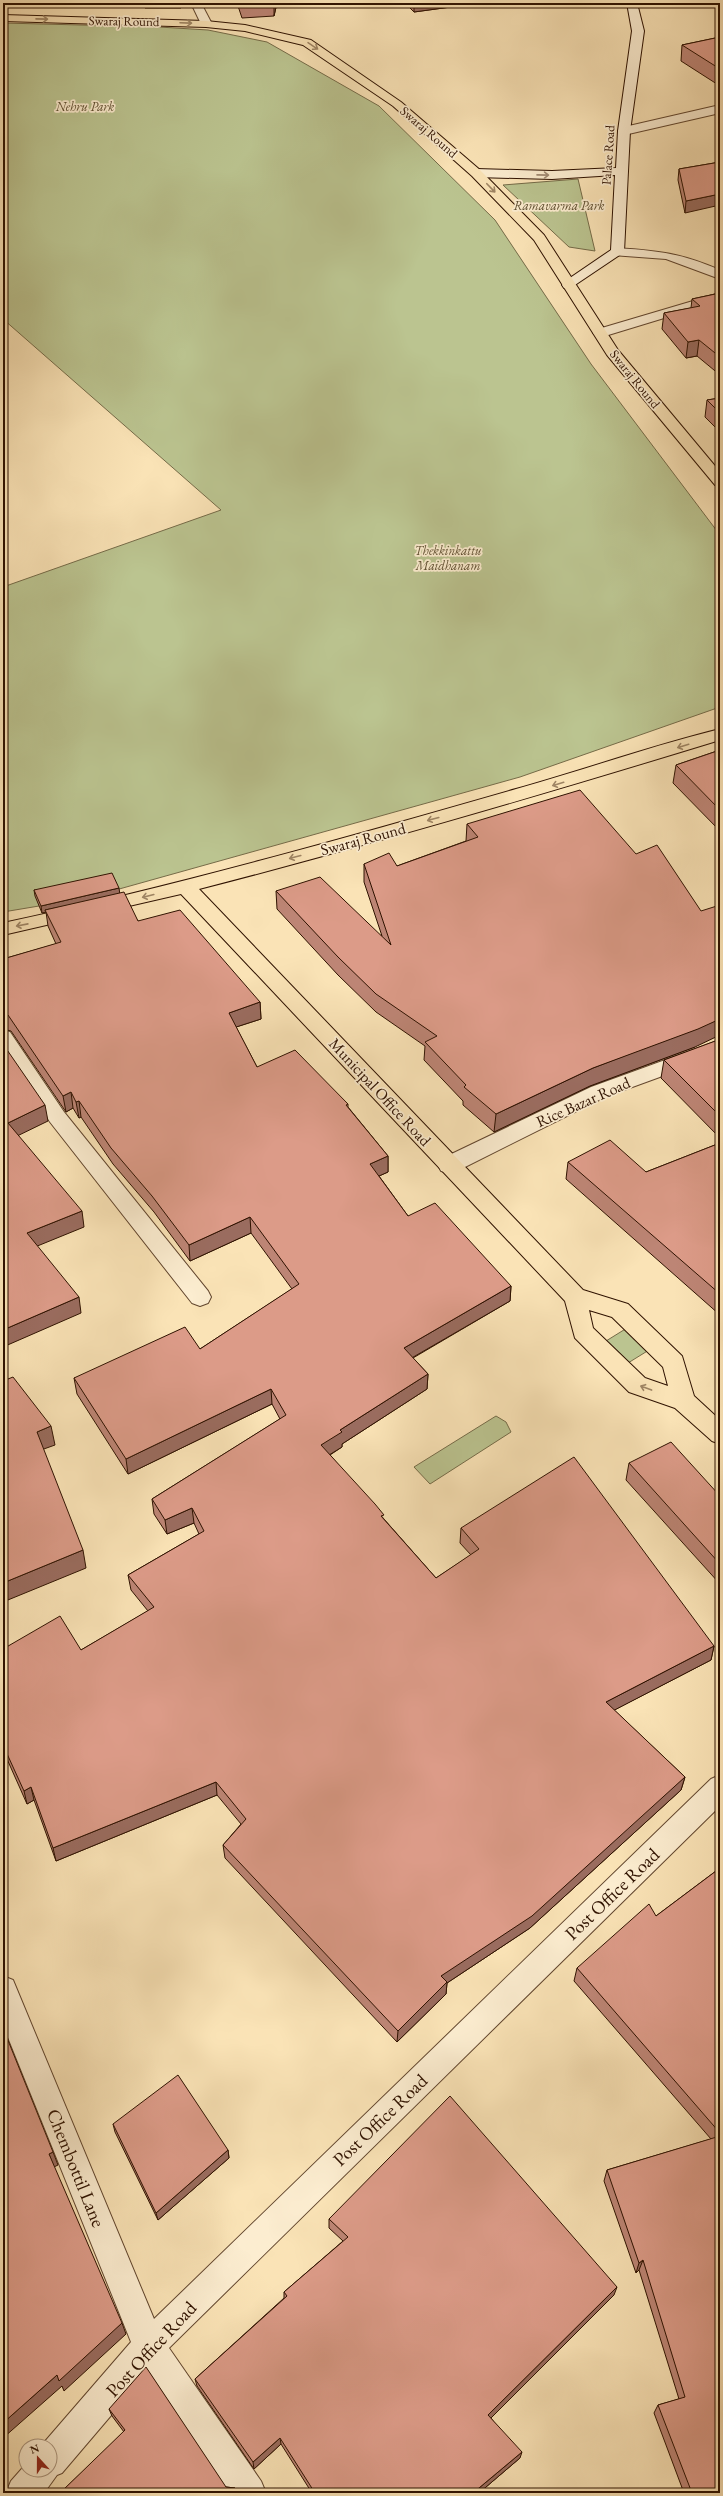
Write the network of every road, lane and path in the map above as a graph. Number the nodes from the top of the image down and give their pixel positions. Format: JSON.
{"nodes":[{"id":1,"x":196,"y":3,"type":"edge"},
{"id":2,"x":632,"y":3,"type":"edge"},
{"id":3,"x":3,"y":18,"type":"edge"},
{"id":4,"x":206,"y":24,"type":"junction"},
{"id":5,"x":720,"y":109,"type":"edge"},
{"id":6,"x":624,"y":131,"type":"junction"},
{"id":7,"x":621,"y":171,"type":"junction"},
{"id":8,"x":476,"y":173,"type":"junction"},
{"id":9,"x":617,"y":252,"type":"junction"},
{"id":10,"x":720,"y":275,"type":"edge"},
{"id":11,"x":569,"y":285,"type":"junction"},
{"id":12,"x":720,"y":298,"type":"edge"},
{"id":13,"x":600,"y":333,"type":"junction"},
{"id":14,"x":720,"y":482,"type":"edge"},
{"id":15,"x":720,"y":734,"type":"edge"},
{"id":16,"x":186,"y":887,"type":"junction"},
{"id":17,"x":3,"y":929,"type":"edge"},
{"id":18,"x":3,"y":1037,"type":"edge"},
{"id":19,"x":720,"y":1047,"type":"edge"},
{"id":20,"x":449,"y":1165,"type":"junction"},
{"id":21,"x":200,"y":1297,"type":"dead end"},
{"id":22,"x":575,"y":1297,"type":"junction"},
{"id":23,"x":683,"y":1401,"type":"junction"},
{"id":24,"x":720,"y":1434,"type":"edge"},
{"id":25,"x":720,"y":1788,"type":"edge"},
{"id":26,"x":3,"y":1990,"type":"edge"},
{"id":27,"x":149,"y":2346,"type":"junction"},
{"id":28,"x":58,"y":2452,"type":"edge"},
{"id":29,"x":35,"y":2478,"type":"edge"},
{"id":30,"x":22,"y":2493,"type":"edge"},
{"id":31,"x":249,"y":2493,"type":"edge"}],
"edges":[{"from":1,"to":4,"type":"street"},
{"from":2,"to":6,"type":"street","name":"Palace Road"},
{"from":3,"to":4,"type":"main road","name":"Swaraj Round","one_way":true},
{"from":4,"to":8,"type":"main road","name":"Swaraj Round","one_way":true},
{"from":5,"to":6,"type":"street"},
{"from":6,"to":7,"type":"street","name":"Palace Road"},
{"from":8,"to":7,"type":"street","one_way":true},
{"from":7,"to":9,"type":"street","name":"Palace Road"},
{"from":8,"to":11,"type":"main road","name":"Swaraj Round","one_way":true},
{"from":9,"to":10,"type":"street"},
{"from":9,"to":11,"type":"street"},
{"from":11,"to":13,"type":"main road","name":"Swaraj Round"},
{"from":12,"to":13,"type":"street"},
{"from":13,"to":14,"type":"main road","name":"Swaraj Round"},
{"from":15,"to":16,"type":"main road","name":"Swaraj Round","one_way":true},
{"from":16,"to":17,"type":"main road","name":"Swaraj Round","one_way":true},
{"from":16,"to":20,"type":"main road","name":"Municipal Office Road"},
{"from":18,"to":21,"type":"street"},
{"from":19,"to":20,"type":"street","name":"Rice Bazar Road"},
{"from":20,"to":22,"type":"main road","name":"Municipal Office Road"},
{"from":23,"to":22,"type":"main road","one_way":true},
{"from":22,"to":23,"type":"main road"},
{"from":23,"to":24,"type":"main road"},
{"from":25,"to":27,"type":"street","name":"Post Office Road"},
{"from":26,"to":27,"type":"street","name":"Chembottil Lane"},
{"from":27,"to":28,"type":"street","name":"Post Office Road"},
{"from":27,"to":31,"type":"street","name":"Chembottil Lane"},
{"from":29,"to":30,"type":"street"}]}
